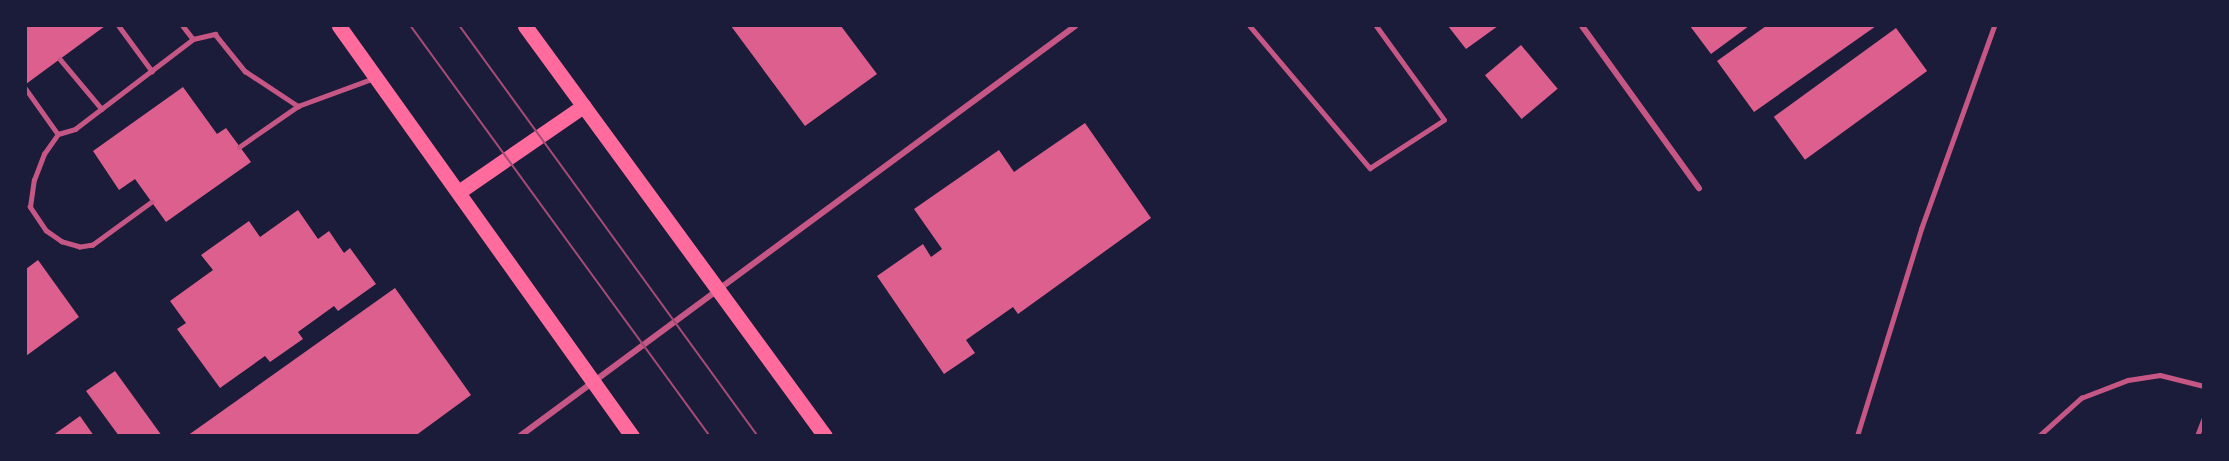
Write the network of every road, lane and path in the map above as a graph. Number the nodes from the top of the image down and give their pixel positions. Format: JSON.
{"nodes":[{"id":1,"x":119,"y":26,"type":"edge"},
{"id":2,"x":183,"y":26,"type":"edge"},
{"id":3,"x":339,"y":26,"type":"edge"},
{"id":4,"x":525,"y":26,"type":"edge"},
{"id":5,"x":1075,"y":26,"type":"edge"},
{"id":6,"x":1250,"y":26,"type":"edge"},
{"id":7,"x":1376,"y":26,"type":"edge"},
{"id":8,"x":1582,"y":26,"type":"edge"},
{"id":9,"x":1994,"y":26,"type":"edge"},
{"id":10,"x":193,"y":39,"type":"junction"},
{"id":11,"x":60,"y":59,"type":"dead end"},
{"id":12,"x":152,"y":71,"type":"junction"},
{"id":13,"x":376,"y":77,"type":"junction"},
{"id":14,"x":26,"y":89,"type":"edge"},
{"id":15,"x":298,"y":106,"type":"junction"},
{"id":16,"x":584,"y":106,"type":"junction"},
{"id":17,"x":102,"y":109,"type":"junction"},
{"id":18,"x":58,"y":134,"type":"junction"},
{"id":19,"x":239,"y":147,"type":"dead end"},
{"id":20,"x":1699,"y":188,"type":"dead end"},
{"id":21,"x":460,"y":191,"type":"junction"},
{"id":22,"x":152,"y":202,"type":"dead end"},
{"id":23,"x":718,"y":291,"type":"junction"},
{"id":24,"x":592,"y":383,"type":"junction"},
{"id":25,"x":2204,"y":386,"type":"edge"},
{"id":26,"x":2204,"y":418,"type":"edge"},
{"id":27,"x":520,"y":435,"type":"edge"},
{"id":28,"x":632,"y":435,"type":"edge"},
{"id":29,"x":825,"y":435,"type":"edge"},
{"id":30,"x":1857,"y":435,"type":"edge"},
{"id":31,"x":2040,"y":435,"type":"edge"},
{"id":32,"x":2197,"y":435,"type":"edge"}],
"edges":[{"from":1,"to":12,"type":"lane"},
{"from":2,"to":10,"type":"lane"},
{"from":3,"to":13,"type":"main road"},
{"from":4,"to":16,"type":"main road"},
{"from":5,"to":23,"type":"street"},
{"from":6,"to":7,"type":"lane"},
{"from":8,"to":20,"type":"street"},
{"from":9,"to":30,"type":"lane"},
{"from":10,"to":12,"type":"lane"},
{"from":10,"to":15,"type":"lane"},
{"from":11,"to":17,"type":"lane"},
{"from":12,"to":17,"type":"lane"},
{"from":13,"to":15,"type":"lane"},
{"from":13,"to":21,"type":"main road"},
{"from":14,"to":18,"type":"lane"},
{"from":15,"to":19,"type":"lane"},
{"from":16,"to":21,"type":"main road"},
{"from":16,"to":23,"type":"main road"},
{"from":17,"to":18,"type":"lane"},
{"from":18,"to":22,"type":"lane"},
{"from":21,"to":24,"type":"main road"},
{"from":23,"to":24,"type":"street"},
{"from":23,"to":29,"type":"main road"},
{"from":24,"to":27,"type":"street"},
{"from":24,"to":28,"type":"main road"},
{"from":25,"to":31,"type":"lane"},
{"from":26,"to":32,"type":"lane"}]}
